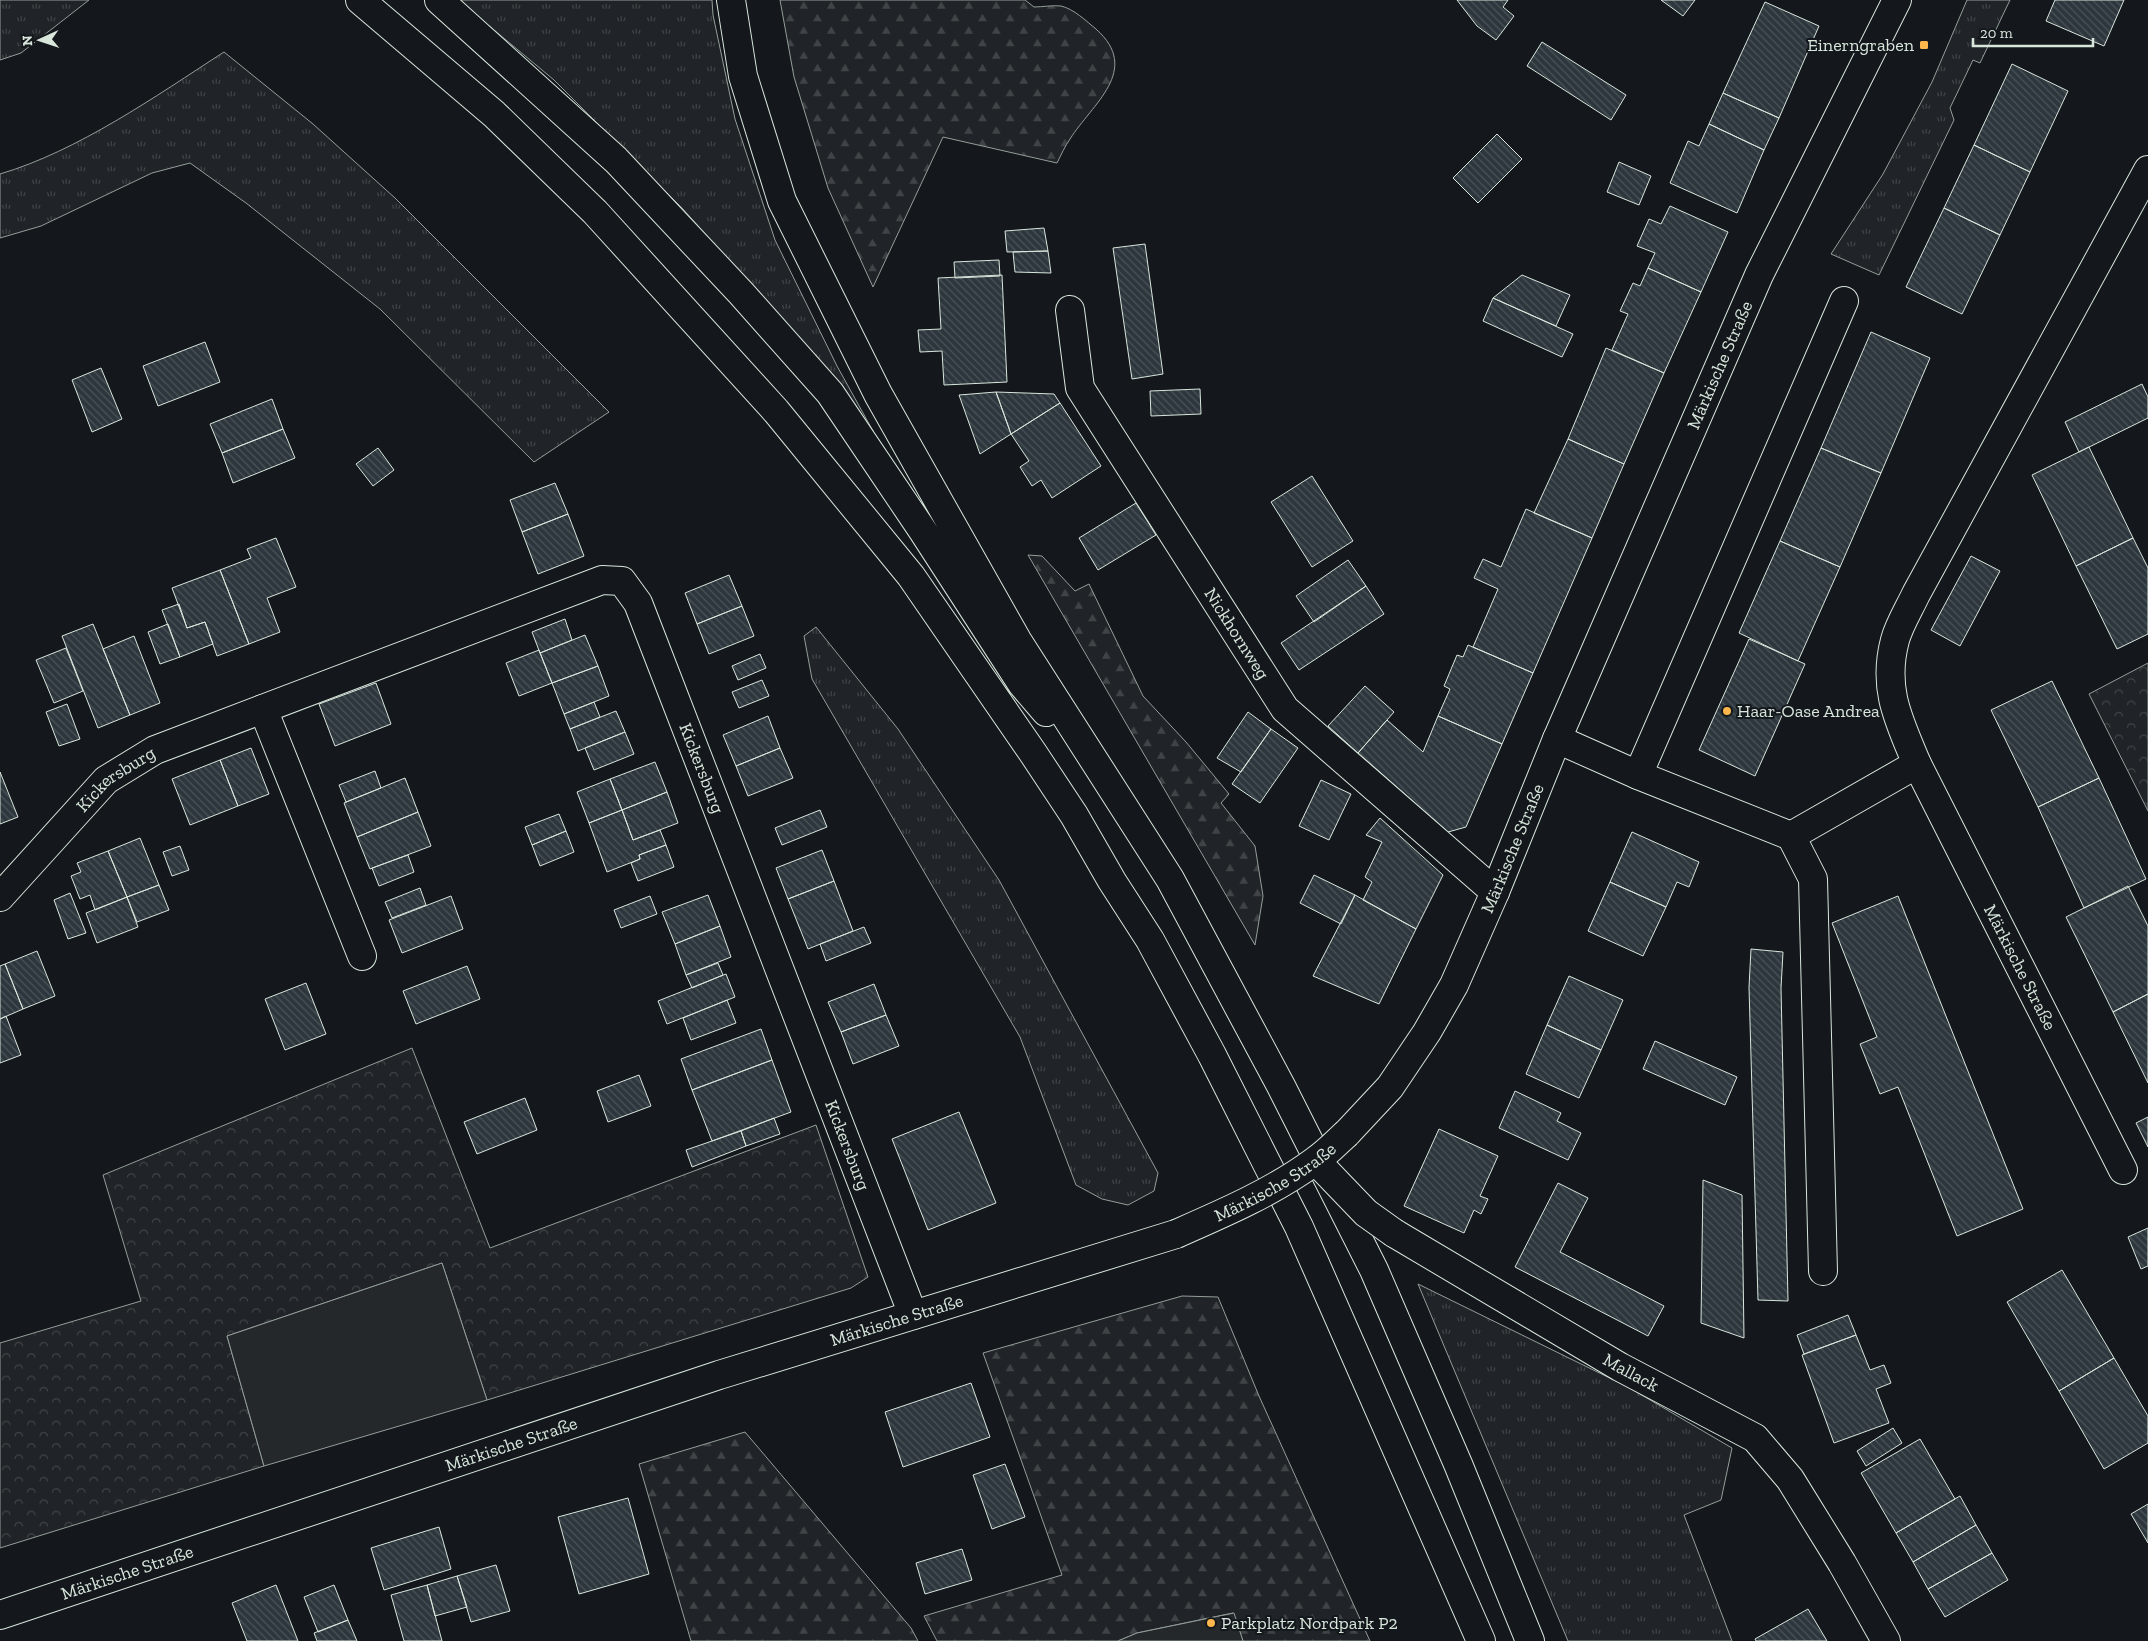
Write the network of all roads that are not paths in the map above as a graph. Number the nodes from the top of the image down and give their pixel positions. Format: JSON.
{"nodes":[{"id":1,"x":360,"y":0,"type":"edge"},
{"id":2,"x":439,"y":0,"type":"edge"},
{"id":3,"x":731,"y":0,"type":"edge"},
{"id":4,"x":1897,"y":0,"type":"edge"},
{"id":5,"x":2148,"y":170,"type":"edge"},
{"id":6,"x":1844,"y":301,"type":"dead end"},
{"id":7,"x":1070,"y":310,"type":"dead end"},
{"id":8,"x":263,"y":709,"type":"junction"},
{"id":9,"x":1557,"y":739,"type":"junction"},
{"id":10,"x":1917,"y":764,"type":"junction"},
{"id":11,"x":1100,"y":772,"type":"junction"},
{"id":12,"x":1638,"y":775,"type":"junction"},
{"id":13,"x":1790,"y":836,"type":"junction"},
{"id":14,"x":1495,"y":892,"type":"junction"},
{"id":15,"x":0,"y":897,"type":"edge"},
{"id":16,"x":362,"y":956,"type":"dead end"},
{"id":17,"x":1316,"y":1161,"type":"junction"},
{"id":18,"x":2122,"y":1170,"type":"dead end"},
{"id":19,"x":1823,"y":1271,"type":"dead end"},
{"id":20,"x":913,"y":1315,"type":"junction"},
{"id":21,"x":0,"y":1615,"type":"edge"},
{"id":22,"x":1481,"y":1641,"type":"edge"},
{"id":23,"x":1530,"y":1641,"type":"edge"},
{"id":24,"x":1886,"y":1641,"type":"edge"}],
"edges":[{"from":1,"to":22,"type":"main road"},
{"from":2,"to":11,"type":"main road"},
{"from":3,"to":11,"type":"main road"},
{"from":4,"to":9,"type":"main road","name":"Märkische Straße"},
{"from":5,"to":10,"type":"main road","name":"Märkische Straße"},
{"from":6,"to":12,"type":"main road"},
{"from":7,"to":14,"type":"main road","name":"Nickhornweg"},
{"from":8,"to":15,"type":"main road","name":"Kickersburg"},
{"from":8,"to":16,"type":"main road"},
{"from":8,"to":20,"type":"main road","name":"Kickersburg"},
{"from":9,"to":12,"type":"main road"},
{"from":9,"to":14,"type":"main road","name":"Märkische Straße"},
{"from":10,"to":13,"type":"main road"},
{"from":10,"to":18,"type":"main road","name":"Märkische Straße"},
{"from":11,"to":23,"type":"main road"},
{"from":12,"to":13,"type":"main road"},
{"from":13,"to":19,"type":"main road"},
{"from":14,"to":17,"type":"main road","name":"Märkische Straße","bridge":true},
{"from":17,"to":20,"type":"main road","name":"Märkische Straße","bridge":true},
{"from":17,"to":24,"type":"main road","name":"Mallack","bridge":true},
{"from":20,"to":21,"type":"main road","name":"Märkische Straße"}]}
